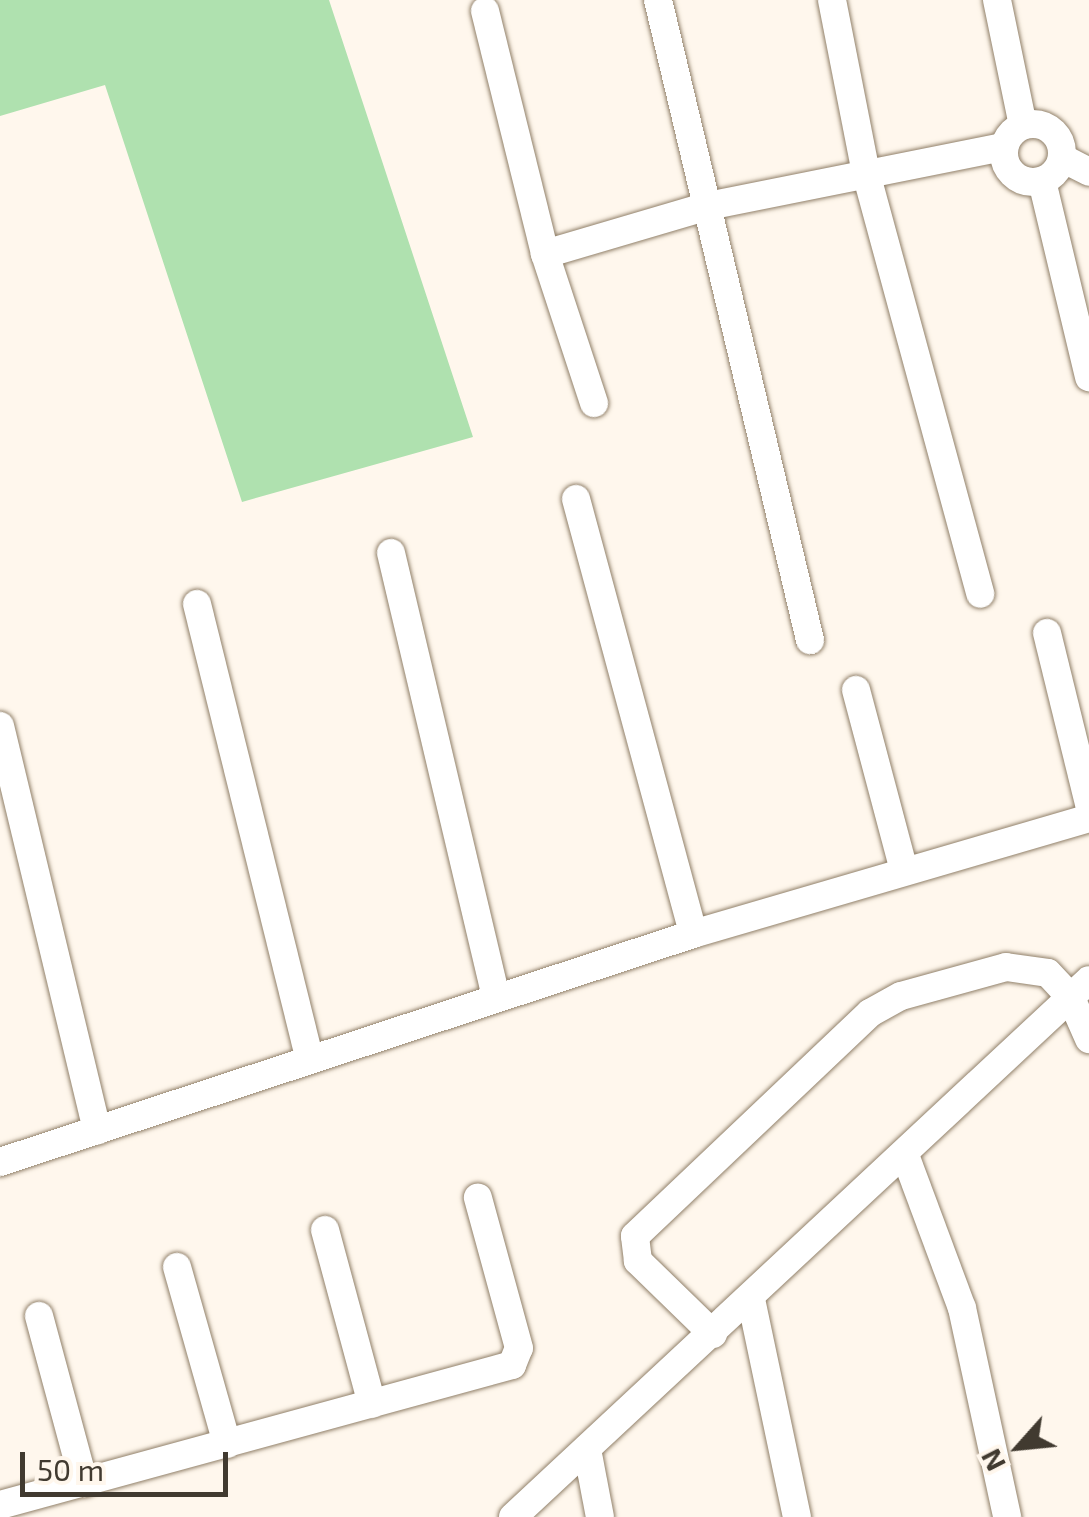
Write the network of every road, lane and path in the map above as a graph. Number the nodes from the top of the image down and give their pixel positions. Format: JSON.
{"nodes":[{"id":1,"x":658,"y":0,"type":"edge"},
{"id":2,"x":832,"y":0,"type":"edge"},
{"id":3,"x":997,"y":0,"type":"edge"},
{"id":4,"x":485,"y":11,"type":"dead end"},
{"id":5,"x":1024,"y":125,"type":"junction"},
{"id":6,"x":1004,"y":147,"type":"junction"},
{"id":7,"x":1062,"y":158,"type":"junction"},
{"id":8,"x":1089,"y":172,"type":"edge"},
{"id":9,"x":866,"y":173,"type":"junction"},
{"id":10,"x":1042,"y":181,"type":"junction"},
{"id":11,"x":708,"y":206,"type":"junction"},
{"id":12,"x":545,"y":254,"type":"junction"},
{"id":13,"x":1089,"y":376,"type":"edge"},
{"id":14,"x":594,"y":403,"type":"dead end"},
{"id":15,"x":576,"y":500,"type":"dead end"},
{"id":16,"x":391,"y":553,"type":"dead end"},
{"id":17,"x":980,"y":594,"type":"dead end"},
{"id":18,"x":197,"y":604,"type":"dead end"},
{"id":19,"x":1047,"y":632,"type":"dead end"},
{"id":20,"x":810,"y":640,"type":"dead end"},
{"id":21,"x":856,"y":690,"type":"dead end"},
{"id":22,"x":0,"y":726,"type":"edge"},
{"id":23,"x":1089,"y":804,"type":"edge"},
{"id":24,"x":1089,"y":818,"type":"edge"},
{"id":25,"x":904,"y":870,"type":"junction"},
{"id":26,"x":694,"y":934,"type":"junction"},
{"id":27,"x":1080,"y":989,"type":"edge"},
{"id":28,"x":496,"y":998,"type":"junction"},
{"id":29,"x":1089,"y":1040,"type":"edge"},
{"id":30,"x":309,"y":1058,"type":"junction"},
{"id":31,"x":97,"y":1131,"type":"junction"},
{"id":32,"x":904,"y":1155,"type":"junction"},
{"id":33,"x":0,"y":1162,"type":"edge"},
{"id":34,"x":478,"y":1198,"type":"dead end"},
{"id":35,"x":325,"y":1230,"type":"dead end"},
{"id":36,"x":177,"y":1267,"type":"dead end"},
{"id":37,"x":751,"y":1299,"type":"junction"},
{"id":38,"x":39,"y":1316,"type":"dead end"},
{"id":39,"x":713,"y":1334,"type":"junction"},
{"id":40,"x":372,"y":1404,"type":"junction"},
{"id":41,"x":227,"y":1444,"type":"junction"},
{"id":42,"x":587,"y":1449,"type":"junction"},
{"id":43,"x":84,"y":1483,"type":"junction"},
{"id":44,"x":0,"y":1504,"type":"edge"},
{"id":45,"x":513,"y":1517,"type":"edge"},
{"id":46,"x":600,"y":1517,"type":"edge"},
{"id":47,"x":797,"y":1517,"type":"edge"},
{"id":48,"x":1007,"y":1517,"type":"edge"}],
"edges":[{"from":1,"to":11,"type":"street"},
{"from":2,"to":9,"type":"street"},
{"from":3,"to":5,"type":"street"},
{"from":4,"to":12,"type":"street"},
{"from":5,"to":6,"type":"street"},
{"from":5,"to":7,"type":"street"},
{"from":6,"to":9,"type":"street"},
{"from":6,"to":10,"type":"street"},
{"from":7,"to":8,"type":"street"},
{"from":7,"to":10,"type":"street"},
{"from":9,"to":11,"type":"street"},
{"from":9,"to":17,"type":"street"},
{"from":10,"to":13,"type":"street"},
{"from":11,"to":12,"type":"street"},
{"from":11,"to":20,"type":"street"},
{"from":12,"to":14,"type":"street"},
{"from":15,"to":26,"type":"street"},
{"from":16,"to":28,"type":"street"},
{"from":18,"to":30,"type":"street"},
{"from":19,"to":23,"type":"street"},
{"from":21,"to":25,"type":"street"},
{"from":22,"to":31,"type":"street"},
{"from":24,"to":25,"type":"street"},
{"from":25,"to":26,"type":"street"},
{"from":26,"to":28,"type":"street"},
{"from":27,"to":29,"type":"street"},
{"from":27,"to":32,"type":"street"},
{"from":27,"to":39,"type":"street"},
{"from":28,"to":30,"type":"street"},
{"from":30,"to":31,"type":"street"},
{"from":31,"to":33,"type":"street"},
{"from":32,"to":37,"type":"street"},
{"from":32,"to":48,"type":"street"},
{"from":34,"to":40,"type":"street"},
{"from":35,"to":40,"type":"street"},
{"from":36,"to":41,"type":"street"},
{"from":37,"to":39,"type":"street"},
{"from":37,"to":47,"type":"street"},
{"from":38,"to":43,"type":"street"},
{"from":39,"to":42,"type":"street"},
{"from":40,"to":41,"type":"street"},
{"from":41,"to":43,"type":"street"},
{"from":42,"to":45,"type":"street"},
{"from":42,"to":46,"type":"street"},
{"from":43,"to":44,"type":"street"}]}
